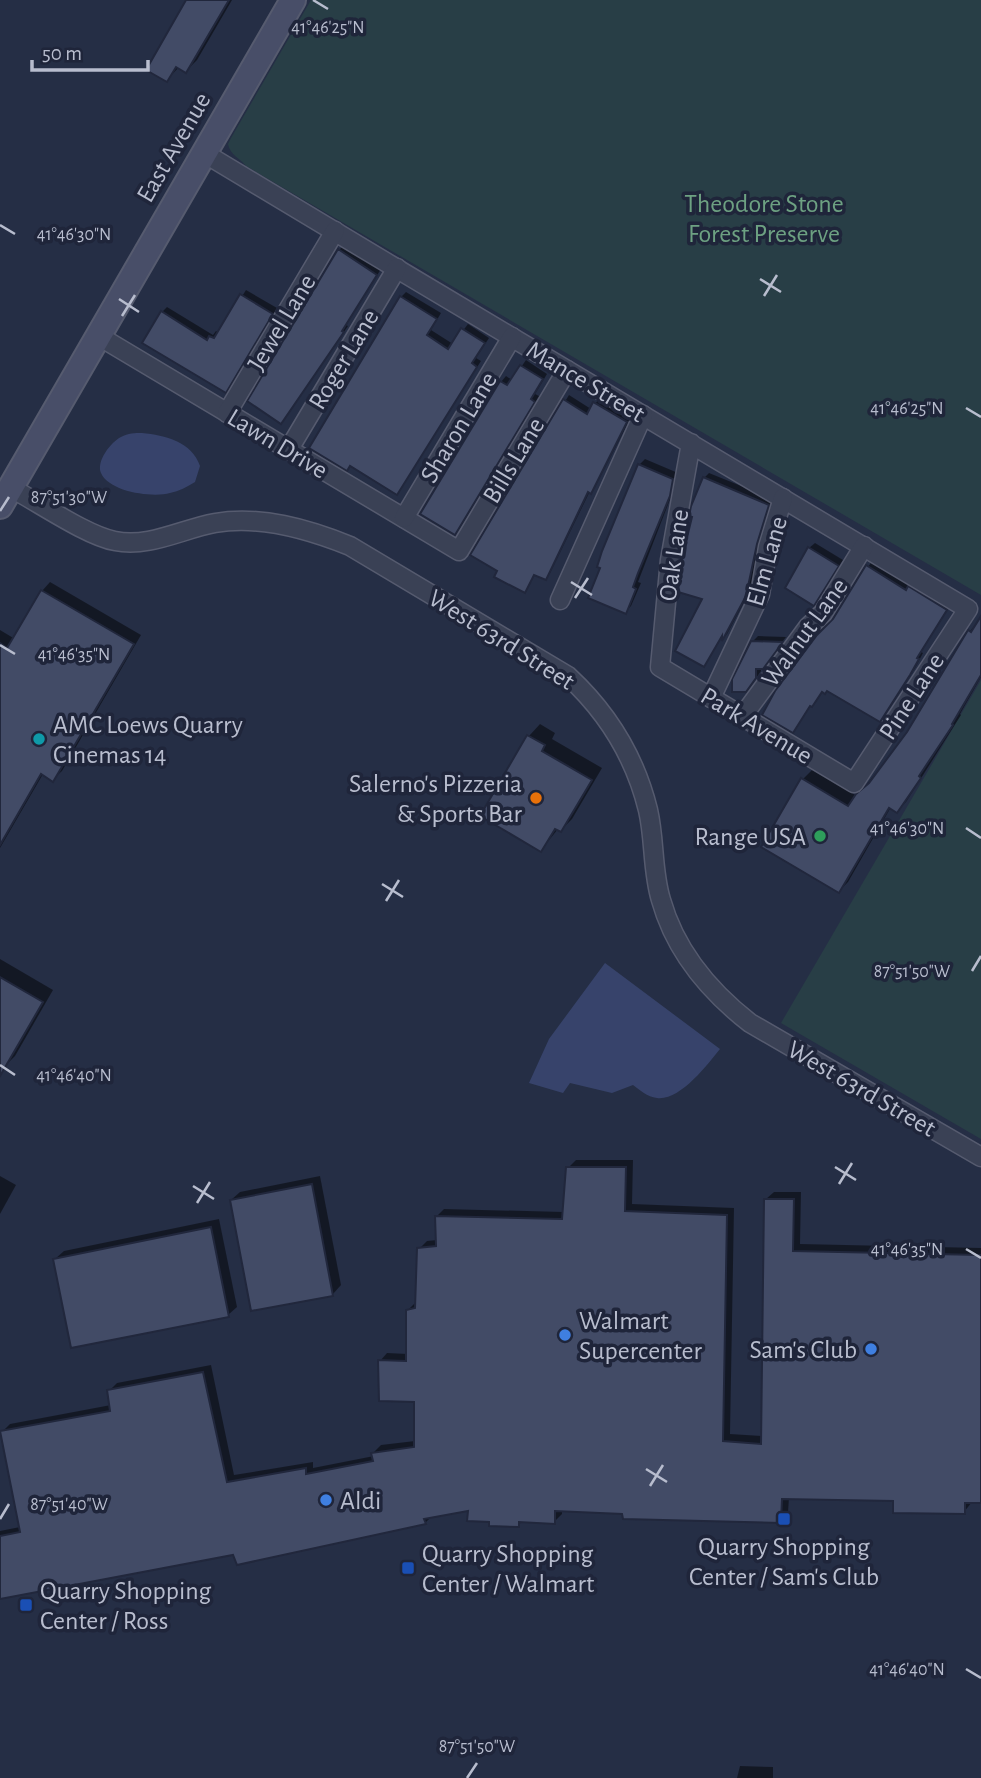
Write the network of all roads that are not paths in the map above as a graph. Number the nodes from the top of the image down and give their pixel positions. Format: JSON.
{"nodes":[{"id":1,"x":293,"y":0,"type":"edge"},
{"id":2,"x":204,"y":153,"type":"junction"},
{"id":3,"x":335,"y":231,"type":"junction"},
{"id":4,"x":397,"y":268,"type":"junction"},
{"id":5,"x":97,"y":335,"type":"junction"},
{"id":6,"x":512,"y":337,"type":"junction"},
{"id":7,"x":567,"y":370,"type":"junction"},
{"id":8,"x":227,"y":413,"type":"junction"},
{"id":9,"x":643,"y":415,"type":"junction"},
{"id":10,"x":691,"y":443,"type":"junction"},
{"id":11,"x":289,"y":449,"type":"junction"},
{"id":12,"x":6,"y":497,"type":"edge"},
{"id":13,"x":783,"y":498,"type":"junction"},
{"id":14,"x":404,"y":518,"type":"junction"},
{"id":15,"x":864,"y":546,"type":"junction"},
{"id":16,"x":459,"y":551,"type":"joint"},
{"id":17,"x":560,"y":600,"type":"dead end"},
{"id":18,"x":968,"y":609,"type":"joint"},
{"id":19,"x":660,"y":667,"type":"joint"},
{"id":20,"x":711,"y":698,"type":"junction"},
{"id":21,"x":743,"y":717,"type":"junction"},
{"id":22,"x":854,"y":783,"type":"joint"},
{"id":23,"x":981,"y":1157,"type":"edge"}],
"edges":[{"from":1,"to":2,"type":"street","name":"East Avenue"},
{"from":2,"to":3,"type":"street","name":"Mance Street"},
{"from":2,"to":5,"type":"street","name":"East Avenue"},
{"from":3,"to":4,"type":"street","name":"Mance Street"},
{"from":3,"to":8,"type":"street","name":"Jewel Lane"},
{"from":4,"to":6,"type":"street","name":"Mance Street"},
{"from":4,"to":11,"type":"street","name":"Roger Lane"},
{"from":5,"to":8,"type":"street","name":"Lawn Drive"},
{"from":5,"to":12,"type":"street","name":"East Avenue"},
{"from":6,"to":7,"type":"street","name":"Mance Street"},
{"from":6,"to":14,"type":"street","name":"Sharon Lane"},
{"from":7,"to":9,"type":"street","name":"Mance Street"},
{"from":7,"to":16,"type":"street","name":"Bills Lane"},
{"from":8,"to":11,"type":"street","name":"Lawn Drive"},
{"from":9,"to":10,"type":"street","name":"Mance Street"},
{"from":9,"to":17,"type":"street"},
{"from":10,"to":13,"type":"street","name":"Mance Street"},
{"from":10,"to":19,"type":"street","name":"Oak Lane"},
{"from":11,"to":14,"type":"street","name":"Lawn Drive"},
{"from":12,"to":23,"type":"street","name":"West 63rd Street"},
{"from":13,"to":15,"type":"street","name":"Mance Street"},
{"from":13,"to":20,"type":"street","name":"Elm Lane"},
{"from":14,"to":16,"type":"street","name":"Lawn Drive"},
{"from":15,"to":18,"type":"street","name":"Mance Street"},
{"from":15,"to":21,"type":"street","name":"Walnut Lane"},
{"from":18,"to":22,"type":"street","name":"Pine Lane"},
{"from":19,"to":20,"type":"street","name":"Park Avenue"},
{"from":20,"to":21,"type":"street","name":"Park Avenue"},
{"from":21,"to":22,"type":"street","name":"Park Avenue"}]}
